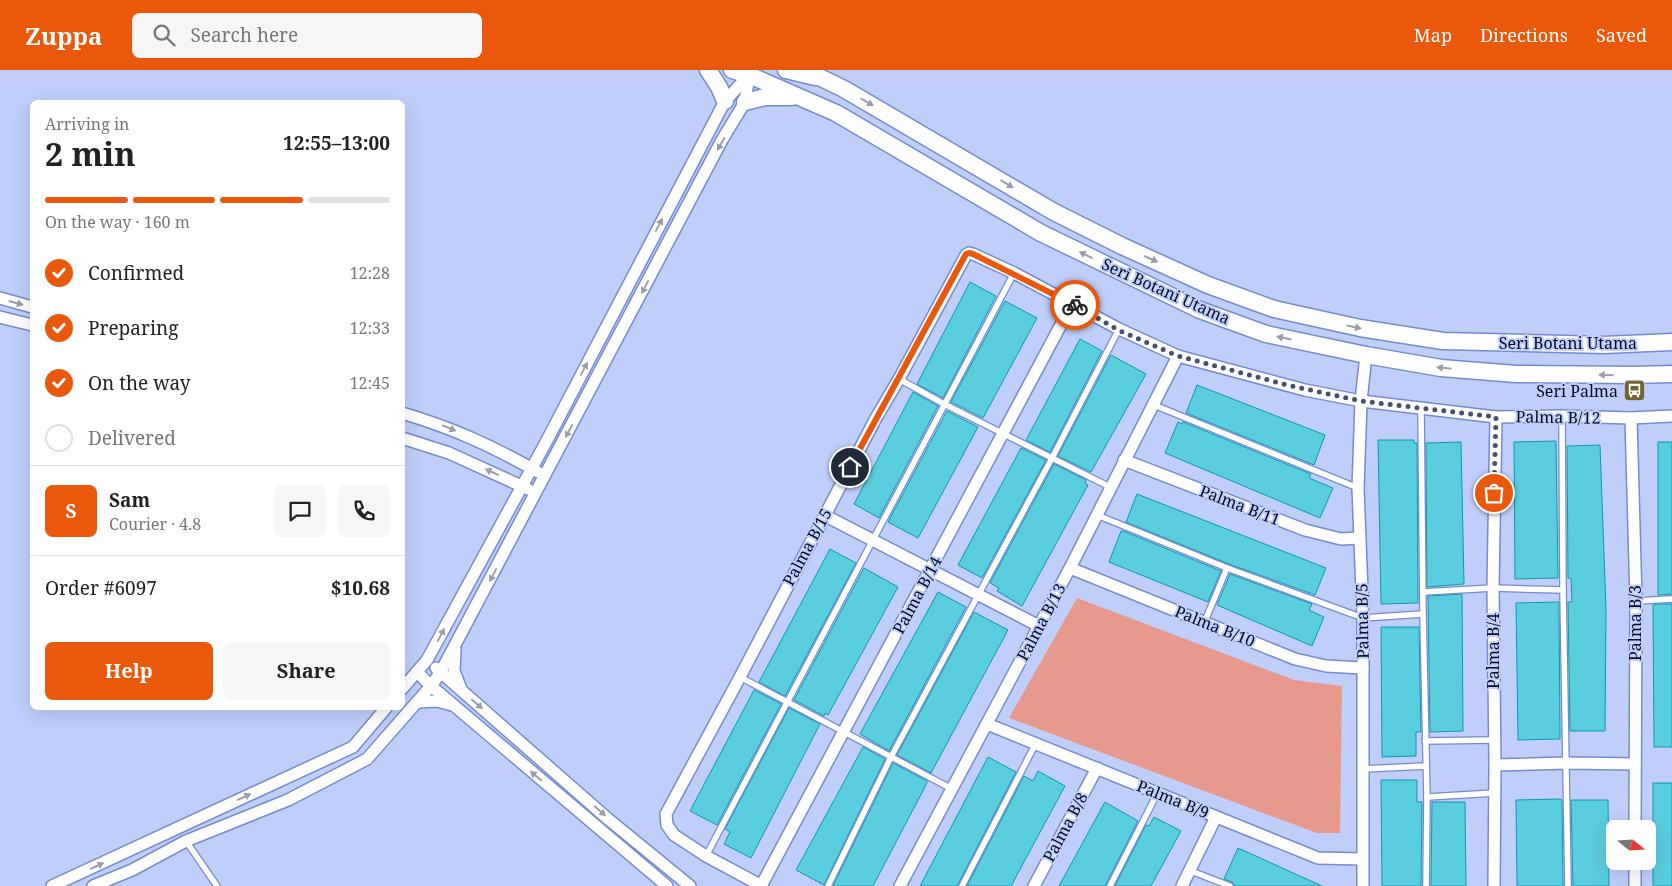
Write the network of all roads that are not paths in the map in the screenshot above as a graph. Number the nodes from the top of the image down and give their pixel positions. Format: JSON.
{"nodes":[{"id":1,"x":708,"y":70,"type":"edge"},
{"id":2,"x":732,"y":70,"type":"edge"},
{"id":3,"x":786,"y":70,"type":"edge"},
{"id":4,"x":805,"y":70,"type":"edge"},
{"id":5,"x":752,"y":72,"type":"edge"},
{"id":6,"x":824,"y":79,"type":"junction"},
{"id":7,"x":802,"y":98,"type":"junction"},
{"id":8,"x":725,"y":100,"type":"junction"},
{"id":9,"x":745,"y":102,"type":"junction"},
{"id":10,"x":966,"y":254,"type":"joint"},
{"id":11,"x":1014,"y":274,"type":"junction"},
{"id":12,"x":0,"y":298,"type":"edge"},
{"id":13,"x":1072,"y":304,"type":"junction"},
{"id":14,"x":30,"y":306,"type":"edge"},
{"id":15,"x":0,"y":317,"type":"edge"},
{"id":16,"x":30,"y":324,"type":"edge"},
{"id":17,"x":1118,"y":330,"type":"junction"},
{"id":18,"x":1672,"y":342,"type":"edge"},
{"id":19,"x":1366,"y":355,"type":"junction"},
{"id":20,"x":1178,"y":356,"type":"junction"},
{"id":21,"x":1672,"y":374,"type":"edge"},
{"id":22,"x":899,"y":379,"type":"junction"},
{"id":23,"x":1361,"y":401,"type":"junction"},
{"id":24,"x":944,"y":404,"type":"junction"},
{"id":25,"x":1154,"y":405,"type":"junction"},
{"id":26,"x":1421,"y":407,"type":"junction"},
{"id":27,"x":405,"y":414,"type":"edge"},
{"id":28,"x":1562,"y":416,"type":"junction"},
{"id":29,"x":1672,"y":416,"type":"edge"},
{"id":30,"x":1496,"y":417,"type":"junction"},
{"id":31,"x":1631,"y":418,"type":"junction"},
{"id":32,"x":1003,"y":433,"type":"junction"},
{"id":33,"x":405,"y":439,"type":"edge"},
{"id":34,"x":1052,"y":458,"type":"junction"},
{"id":35,"x":1124,"y":460,"type":"junction"},
{"id":36,"x":531,"y":468,"type":"junction"},
{"id":37,"x":545,"y":476,"type":"junction"},
{"id":38,"x":522,"y":485,"type":"junction"},
{"id":39,"x":1110,"y":488,"type":"junction"},
{"id":40,"x":1358,"y":488,"type":"junction"},
{"id":41,"x":536,"y":493,"type":"junction"},
{"id":42,"x":824,"y":515,"type":"junction"},
{"id":43,"x":1097,"y":515,"type":"junction"},
{"id":44,"x":1359,"y":538,"type":"junction"},
{"id":45,"x":872,"y":541,"type":"junction"},
{"id":46,"x":1070,"y":568,"type":"junction"},
{"id":47,"x":1227,"y":568,"type":"junction"},
{"id":48,"x":930,"y":570,"type":"junction"},
{"id":49,"x":1493,"y":588,"type":"junction"},
{"id":50,"x":1563,"y":590,"type":"junction"},
{"id":51,"x":1423,"y":592,"type":"junction"},
{"id":52,"x":978,"y":595,"type":"junction"},
{"id":53,"x":1672,"y":599,"type":"edge"},
{"id":54,"x":1636,"y":601,"type":"junction"},
{"id":55,"x":1423,"y":614,"type":"junction"},
{"id":56,"x":1363,"y":618,"type":"junction"},
{"id":57,"x":1205,"y":622,"type":"junction"},
{"id":58,"x":1038,"y":626,"type":"junction"},
{"id":59,"x":455,"y":645,"type":"junction"},
{"id":60,"x":427,"y":660,"type":"junction"},
{"id":61,"x":1363,"y":668,"type":"junction"},
{"id":62,"x":417,"y":672,"type":"junction"},
{"id":63,"x":440,"y":673,"type":"junction"},
{"id":64,"x":740,"y":677,"type":"junction"},
{"id":65,"x":405,"y":686,"type":"edge"},
{"id":66,"x":431,"y":686,"type":"junction"},
{"id":67,"x":461,"y":690,"type":"junction"},
{"id":68,"x":417,"y":702,"type":"junction"},
{"id":69,"x":788,"y":702,"type":"junction"},
{"id":70,"x":453,"y":705,"type":"junction"},
{"id":71,"x":384,"y":710,"type":"edge"},
{"id":72,"x":987,"y":724,"type":"junction"},
{"id":73,"x":843,"y":732,"type":"junction"},
{"id":74,"x":1494,"y":740,"type":"junction"},
{"id":75,"x":1425,"y":741,"type":"junction"},
{"id":76,"x":1036,"y":743,"type":"junction"},
{"id":77,"x":891,"y":757,"type":"junction"},
{"id":78,"x":1567,"y":763,"type":"junction"},
{"id":79,"x":1635,"y":764,"type":"junction"},
{"id":80,"x":1495,"y":765,"type":"junction"},
{"id":81,"x":1426,"y":766,"type":"junction"},
{"id":82,"x":1097,"y":768,"type":"junction"},
{"id":83,"x":1363,"y":769,"type":"junction"},
{"id":84,"x":952,"y":789,"type":"junction"},
{"id":85,"x":1158,"y":792,"type":"junction"},
{"id":86,"x":1495,"y":793,"type":"junction"},
{"id":87,"x":1427,"y":797,"type":"junction"},
{"id":88,"x":1216,"y":817,"type":"junction"},
{"id":89,"x":1635,"y":820,"type":"edge"},
{"id":90,"x":186,"y":841,"type":"junction"},
{"id":91,"x":706,"y":856,"type":"junction"},
{"id":92,"x":1362,"y":859,"type":"junction"},
{"id":93,"x":1635,"y":870,"type":"edge"},
{"id":94,"x":1191,"y":871,"type":"junction"},
{"id":95,"x":66,"y":884,"type":"edge"},
{"id":96,"x":52,"y":886,"type":"edge"},
{"id":97,"x":93,"y":886,"type":"edge"},
{"id":98,"x":217,"y":886,"type":"edge"},
{"id":99,"x":667,"y":886,"type":"edge"},
{"id":100,"x":690,"y":886,"type":"edge"},
{"id":101,"x":762,"y":886,"type":"edge"},
{"id":102,"x":828,"y":886,"type":"edge"},
{"id":103,"x":900,"y":886,"type":"edge"},
{"id":104,"x":962,"y":886,"type":"edge"},
{"id":105,"x":1034,"y":886,"type":"edge"},
{"id":106,"x":1110,"y":886,"type":"edge"},
{"id":107,"x":1182,"y":886,"type":"edge"},
{"id":108,"x":1230,"y":886,"type":"edge"},
{"id":109,"x":1363,"y":886,"type":"edge"},
{"id":110,"x":1426,"y":886,"type":"edge"},
{"id":111,"x":1494,"y":886,"type":"edge"},
{"id":112,"x":1568,"y":886,"type":"edge"},
{"id":113,"x":1635,"y":886,"type":"edge"}],
"edges":[{"from":1,"to":8,"type":"main road"},
{"from":2,"to":5,"type":"main road","name":"Seri Botani Utama"},
{"from":3,"to":6,"type":"main road"},
{"from":4,"to":6,"type":"main road","name":"Seri Botani Utama"},
{"from":5,"to":7,"type":"main road","name":"Seri Botani Utama"},
{"from":5,"to":8,"type":"street"},
{"from":5,"to":9,"type":"street"},
{"from":6,"to":18,"type":"main road","name":"Seri Botani Utama","one_way":true},
{"from":7,"to":9,"type":"main road"},
{"from":19,"to":7,"type":"main road","name":"Seri Botani Utama","one_way":true},
{"from":36,"to":8,"type":"street","one_way":true},
{"from":9,"to":37,"type":"street","one_way":true},
{"from":10,"to":11,"type":"street","name":"Palma B/12"},
{"from":10,"to":22,"type":"street","name":"Palma B/15"},
{"from":11,"to":13,"type":"street","name":"Palma B/12"},
{"from":11,"to":24,"type":"lane"},
{"from":12,"to":14,"type":"street","one_way":true},
{"from":13,"to":17,"type":"street","name":"Palma B/12"},
{"from":13,"to":32,"type":"street","name":"Palma B/14"},
{"from":15,"to":16,"type":"street"},
{"from":17,"to":20,"type":"street","name":"Palma B/12"},
{"from":17,"to":34,"type":"lane"},
{"from":21,"to":19,"type":"main road","name":"Seri Botani Utama","one_way":true},
{"from":19,"to":23,"type":"street","name":"Palma B/5"},
{"from":20,"to":23,"type":"street","name":"Palma B/12"},
{"from":20,"to":25,"type":"street","name":"Palma B/13"},
{"from":22,"to":24,"type":"lane"},
{"from":22,"to":42,"type":"street","name":"Palma B/15"},
{"from":23,"to":26,"type":"street","name":"Palma B/12"},
{"from":23,"to":40,"type":"street","name":"Palma B/5"},
{"from":24,"to":32,"type":"lane"},
{"from":24,"to":45,"type":"lane"},
{"from":25,"to":35,"type":"street","name":"Palma B/13"},
{"from":25,"to":40,"type":"lane"},
{"from":26,"to":30,"type":"street","name":"Palma B/12"},
{"from":26,"to":51,"type":"lane"},
{"from":27,"to":36,"type":"street","one_way":true},
{"from":28,"to":30,"type":"street","name":"Palma B/12"},
{"from":28,"to":31,"type":"street","name":"Palma B/12"},
{"from":28,"to":50,"type":"lane"},
{"from":29,"to":31,"type":"street","name":"Palma B/12"},
{"from":30,"to":49,"type":"street","name":"Palma B/4"},
{"from":31,"to":54,"type":"street","name":"Palma B/3"},
{"from":32,"to":34,"type":"lane"},
{"from":32,"to":48,"type":"street","name":"Palma B/14"},
{"from":38,"to":33,"type":"street","one_way":true},
{"from":34,"to":39,"type":"lane"},
{"from":34,"to":52,"type":"lane"},
{"from":35,"to":39,"type":"street","name":"Palma B/13"},
{"from":35,"to":44,"type":"street","name":"Palma B/11"},
{"from":36,"to":37,"type":"street"},
{"from":36,"to":38,"type":"street"},
{"from":37,"to":41,"type":"street"},
{"from":38,"to":41,"type":"street"},
{"from":60,"to":38,"type":"street","one_way":true},
{"from":39,"to":43,"type":"street","name":"Palma B/13"},
{"from":40,"to":44,"type":"street","name":"Palma B/5"},
{"from":41,"to":59,"type":"street","one_way":true},
{"from":42,"to":45,"type":"street"},
{"from":42,"to":64,"type":"street","name":"Palma B/15"},
{"from":43,"to":46,"type":"street","name":"Palma B/13"},
{"from":43,"to":47,"type":"lane"},
{"from":44,"to":56,"type":"street","name":"Palma B/5"},
{"from":45,"to":48,"type":"street"},
{"from":45,"to":69,"type":"lane"},
{"from":46,"to":57,"type":"street","name":"Palma B/10"},
{"from":46,"to":58,"type":"street","name":"Palma B/13"},
{"from":47,"to":56,"type":"lane"},
{"from":47,"to":57,"type":"lane"},
{"from":48,"to":52,"type":"street"},
{"from":48,"to":73,"type":"street","name":"Palma B/14"},
{"from":49,"to":50,"type":"lane"},
{"from":49,"to":51,"type":"lane"},
{"from":49,"to":74,"type":"street","name":"Palma B/4"},
{"from":50,"to":78,"type":"lane"},
{"from":51,"to":55,"type":"lane"},
{"from":52,"to":58,"type":"street"},
{"from":52,"to":77,"type":"lane"},
{"from":53,"to":54,"type":"lane"},
{"from":54,"to":79,"type":"street","name":"Palma B/3"},
{"from":55,"to":56,"type":"lane"},
{"from":55,"to":75,"type":"lane"},
{"from":56,"to":61,"type":"street","name":"Palma B/5"},
{"from":57,"to":61,"type":"street","name":"Palma B/10"},
{"from":58,"to":72,"type":"street","name":"Palma B/13"},
{"from":59,"to":63,"type":"street"},
{"from":59,"to":67,"type":"street"},
{"from":60,"to":62,"type":"street"},
{"from":60,"to":63,"type":"street"},
{"from":61,"to":83,"type":"street","name":"Palma B/5"},
{"from":62,"to":65,"type":"street"},
{"from":62,"to":66,"type":"street"},
{"from":63,"to":66,"type":"street"},
{"from":63,"to":67,"type":"street"},
{"from":64,"to":69,"type":"lane"},
{"from":64,"to":91,"type":"street","name":"Palma B/15"},
{"from":66,"to":68,"type":"street"},
{"from":66,"to":70,"type":"street"},
{"from":67,"to":100,"type":"street","one_way":true},
{"from":68,"to":70,"type":"street"},
{"from":68,"to":90,"type":"street"},
{"from":69,"to":73,"type":"lane"},
{"from":69,"to":91,"type":"lane"},
{"from":99,"to":70,"type":"street","one_way":true},
{"from":95,"to":71,"type":"street","one_way":true},
{"from":72,"to":76,"type":"street","name":"Palma B/9"},
{"from":72,"to":84,"type":"street","name":"Palma B/13"},
{"from":73,"to":77,"type":"lane"},
{"from":73,"to":101,"type":"street","name":"Palma B/14"},
{"from":74,"to":75,"type":"lane"},
{"from":74,"to":80,"type":"street","name":"Palma B/4"},
{"from":75,"to":81,"type":"lane"},
{"from":76,"to":82,"type":"street","name":"Palma B/9"},
{"from":76,"to":104,"type":"lane"},
{"from":77,"to":84,"type":"lane"},
{"from":77,"to":102,"type":"lane"},
{"from":78,"to":79,"type":"street"},
{"from":78,"to":80,"type":"street"},
{"from":78,"to":112,"type":"lane"},
{"from":79,"to":89,"type":"street","name":"Palma B/3"},
{"from":80,"to":86,"type":"street","name":"Palma B/4"},
{"from":81,"to":83,"type":"lane"},
{"from":81,"to":87,"type":"lane"},
{"from":82,"to":85,"type":"street","name":"Palma B/9"},
{"from":82,"to":105,"type":"street","name":"Palma B/8"},
{"from":83,"to":92,"type":"street","name":"Palma B/5"},
{"from":84,"to":103,"type":"street","name":"Palma B/13"},
{"from":85,"to":88,"type":"street","name":"Palma B/9"},
{"from":85,"to":106,"type":"lane"},
{"from":86,"to":87,"type":"lane"},
{"from":86,"to":111,"type":"street","name":"Palma B/4"},
{"from":87,"to":110,"type":"lane"},
{"from":88,"to":92,"type":"street","name":"Palma B/9"},
{"from":88,"to":94,"type":"street"},
{"from":90,"to":97,"type":"street"},
{"from":90,"to":98,"type":"lane"},
{"from":91,"to":101,"type":"street"},
{"from":92,"to":109,"type":"street","name":"Palma B/5"},
{"from":93,"to":113,"type":"street"},
{"from":94,"to":107,"type":"street"},
{"from":94,"to":108,"type":"lane"},
{"from":95,"to":96,"type":"street"}]}
